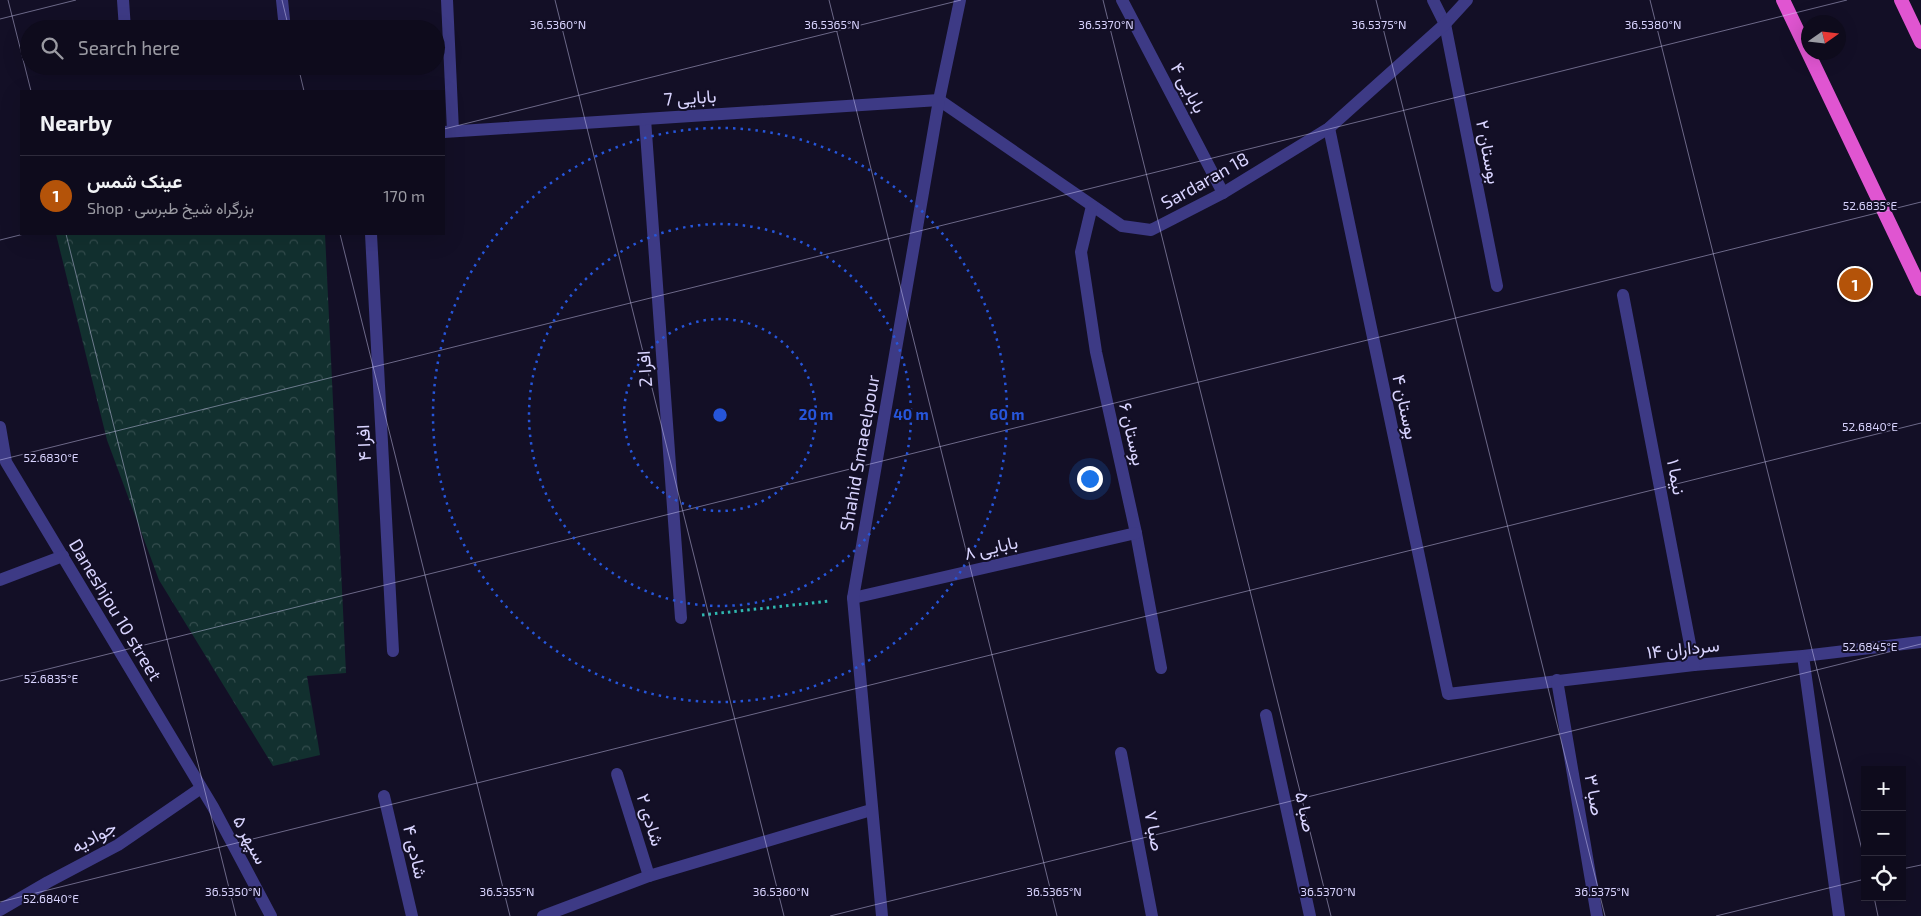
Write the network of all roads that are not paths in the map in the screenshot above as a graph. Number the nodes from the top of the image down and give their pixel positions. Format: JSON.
{"nodes":[{"id":1,"x":122,"y":0,"type":"edge"},
{"id":2,"x":282,"y":0,"type":"edge"},
{"id":3,"x":447,"y":0,"type":"edge"},
{"id":4,"x":960,"y":0,"type":"edge"},
{"id":5,"x":1122,"y":0,"type":"edge"},
{"id":6,"x":1433,"y":0,"type":"edge"},
{"id":7,"x":1467,"y":0,"type":"edge"},
{"id":8,"x":1784,"y":0,"type":"edge"},
{"id":9,"x":1901,"y":0,"type":"edge"},
{"id":10,"x":124,"y":20,"type":"edge"},
{"id":11,"x":285,"y":20,"type":"edge"},
{"id":12,"x":1444,"y":24,"type":"junction"},
{"id":13,"x":1921,"y":42,"type":"edge"},
{"id":14,"x":939,"y":100,"type":"junction"},
{"id":15,"x":644,"y":119,"type":"junction"},
{"id":16,"x":1329,"y":128,"type":"junction"},
{"id":17,"x":448,"y":131,"type":"edge"},
{"id":18,"x":1223,"y":193,"type":"junction"},
{"id":19,"x":1092,"y":206,"type":"junction"},
{"id":20,"x":371,"y":235,"type":"edge"},
{"id":21,"x":1497,"y":286,"type":"dead end"},
{"id":22,"x":1921,"y":290,"type":"edge"},
{"id":23,"x":1623,"y":295,"type":"dead end"},
{"id":24,"x":0,"y":426,"type":"edge"},
{"id":25,"x":1136,"y":533,"type":"junction"},
{"id":26,"x":63,"y":556,"type":"junction"},
{"id":27,"x":0,"y":580,"type":"edge"},
{"id":28,"x":853,"y":598,"type":"junction"},
{"id":29,"x":681,"y":618,"type":"road end"},
{"id":30,"x":1921,"y":642,"type":"edge"},
{"id":31,"x":393,"y":651,"type":"dead end"},
{"id":32,"x":1803,"y":656,"type":"junction"},
{"id":33,"x":1694,"y":665,"type":"junction"},
{"id":34,"x":1161,"y":668,"type":"dead end"},
{"id":35,"x":1557,"y":680,"type":"junction"},
{"id":36,"x":1448,"y":694,"type":"joint"},
{"id":37,"x":1266,"y":714,"type":"dead end"},
{"id":38,"x":1121,"y":753,"type":"dead end"},
{"id":39,"x":618,"y":774,"type":"dead end"},
{"id":40,"x":201,"y":788,"type":"junction"},
{"id":41,"x":384,"y":796,"type":"dead end"},
{"id":42,"x":212,"y":807,"type":"joint"},
{"id":43,"x":871,"y":810,"type":"junction"},
{"id":44,"x":649,"y":876,"type":"junction"},
{"id":45,"x":0,"y":910,"type":"edge"},
{"id":46,"x":546,"y":915,"type":"edge"},
{"id":47,"x":271,"y":916,"type":"edge"},
{"id":48,"x":412,"y":916,"type":"edge"},
{"id":49,"x":882,"y":916,"type":"edge"},
{"id":50,"x":1152,"y":916,"type":"edge"},
{"id":51,"x":1310,"y":916,"type":"edge"},
{"id":52,"x":1597,"y":916,"type":"edge"},
{"id":53,"x":1839,"y":916,"type":"edge"}],
"edges":[{"from":1,"to":10,"type":"street"},
{"from":2,"to":11,"type":"street"},
{"from":3,"to":17,"type":"street"},
{"from":4,"to":14,"type":"street","name":"Shahid Smaeelpour"},
{"from":5,"to":18,"type":"street","name":"بابایی ۴"},
{"from":6,"to":12,"type":"street","name":"بوستان ۲"},
{"from":7,"to":12,"type":"street","name":"Sardaran 18"},
{"from":8,"to":22,"type":"highway"},
{"from":9,"to":13,"type":"highway"},
{"from":12,"to":16,"type":"street","name":"Sardaran 18"},
{"from":12,"to":21,"type":"street","name":"بوستان ۲"},
{"from":14,"to":15,"type":"street","name":"بابایی 7"},
{"from":14,"to":19,"type":"street","name":"Sardaran 18"},
{"from":14,"to":28,"type":"street","name":"Shahid Smaeelpour"},
{"from":15,"to":17,"type":"street","name":"بابایی 7"},
{"from":15,"to":29,"type":"street","name":"افرا 2"},
{"from":16,"to":18,"type":"street","name":"Sardaran 18"},
{"from":16,"to":36,"type":"street","name":"بوستان ۴"},
{"from":18,"to":19,"type":"street","name":"Sardaran 18"},
{"from":19,"to":25,"type":"street","name":"بوستان ۶"},
{"from":20,"to":31,"type":"street","name":"افرا ۴"},
{"from":23,"to":33,"type":"street","name":"نیما ۱"},
{"from":24,"to":26,"type":"street","name":"Daneshjou 10 street"},
{"from":25,"to":28,"type":"street","name":"بابایی ۸"},
{"from":25,"to":34,"type":"street","name":"بوستان ۶"},
{"from":26,"to":27,"type":"street"},
{"from":26,"to":40,"type":"street","name":"Daneshjou 10 street"},
{"from":28,"to":43,"type":"street","name":"Shahid Smaeelpour"},
{"from":30,"to":32,"type":"street","name":"سرداران ۱۴"},
{"from":32,"to":33,"type":"street","name":"سرداران ۱۴"},
{"from":32,"to":53,"type":"street"},
{"from":33,"to":35,"type":"street","name":"سرداران ۱۴"},
{"from":35,"to":36,"type":"street","name":"سرداران ۱۴"},
{"from":35,"to":52,"type":"street","name":"صبا ۳"},
{"from":37,"to":51,"type":"street","name":"صبا ۵"},
{"from":38,"to":50,"type":"street","name":"صبا ۷"},
{"from":39,"to":44,"type":"street","name":"شادی ۲"},
{"from":40,"to":42,"type":"street","name":"Daneshjou 10 street"},
{"from":40,"to":45,"type":"street","name":"جوادیه"},
{"from":41,"to":48,"type":"street","name":"شادی ۴"},
{"from":42,"to":47,"type":"street","name":"سپهر ۵"},
{"from":43,"to":44,"type":"street"},
{"from":43,"to":49,"type":"street","name":"Shahid Smaeelpour"},
{"from":44,"to":46,"type":"street"}]}
